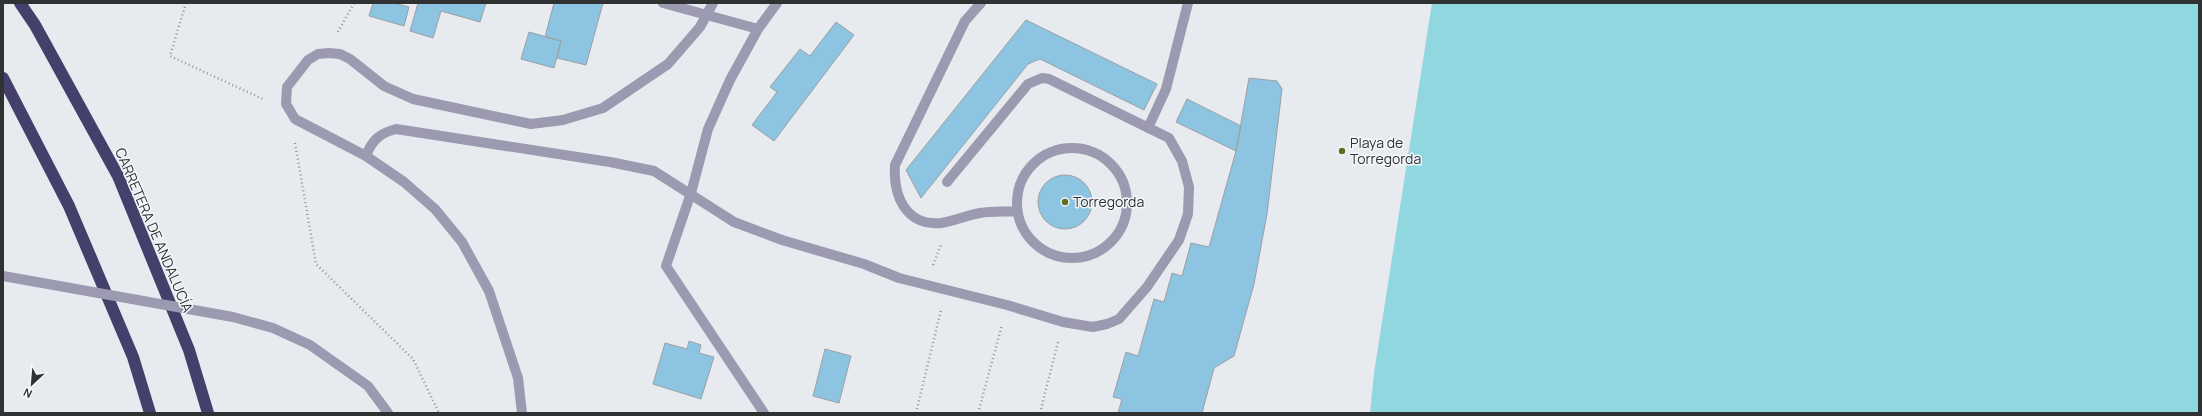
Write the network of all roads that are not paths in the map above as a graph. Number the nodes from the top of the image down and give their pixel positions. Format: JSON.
{"nodes":[{"id":1,"x":20,"y":3,"type":"edge"},
{"id":2,"x":663,"y":3,"type":"edge"},
{"id":3,"x":713,"y":3,"type":"edge"},
{"id":4,"x":777,"y":3,"type":"edge"},
{"id":5,"x":980,"y":3,"type":"edge"},
{"id":6,"x":1188,"y":3,"type":"edge"},
{"id":7,"x":706,"y":15,"type":"junction"},
{"id":8,"x":758,"y":30,"type":"junction"},
{"id":9,"x":3,"y":78,"type":"edge"},
{"id":10,"x":1148,"y":128,"type":"junction"},
{"id":11,"x":366,"y":156,"type":"junction"},
{"id":12,"x":946,"y":182,"type":"dead end"},
{"id":13,"x":691,"y":193,"type":"junction"},
{"id":14,"x":1018,"y":211,"type":"junction"},
{"id":15,"x":3,"y":276,"type":"edge"},
{"id":16,"x":150,"y":413,"type":"edge"},
{"id":17,"x":208,"y":413,"type":"edge"},
{"id":18,"x":388,"y":413,"type":"edge"},
{"id":19,"x":522,"y":413,"type":"edge"},
{"id":20,"x":764,"y":413,"type":"edge"}],
"edges":[{"from":1,"to":17,"type":"highway","name":"CARRETERA DE ANDALUCÍA"},
{"from":2,"to":7,"type":"street"},
{"from":3,"to":7,"type":"street"},
{"from":4,"to":8,"type":"street"},
{"from":5,"to":14,"type":"street"},
{"from":6,"to":10,"type":"street"},
{"from":7,"to":8,"type":"street"},
{"from":7,"to":11,"type":"street"},
{"from":8,"to":13,"type":"street"},
{"from":9,"to":16,"type":"highway"},
{"from":10,"to":12,"type":"street"},
{"from":10,"to":13,"type":"street"},
{"from":11,"to":13,"type":"street"},
{"from":11,"to":19,"type":"street"},
{"from":13,"to":20,"type":"street"},
{"from":14,"to":14,"type":"street"},
{"from":15,"to":18,"type":"street","bridge":true}]}
